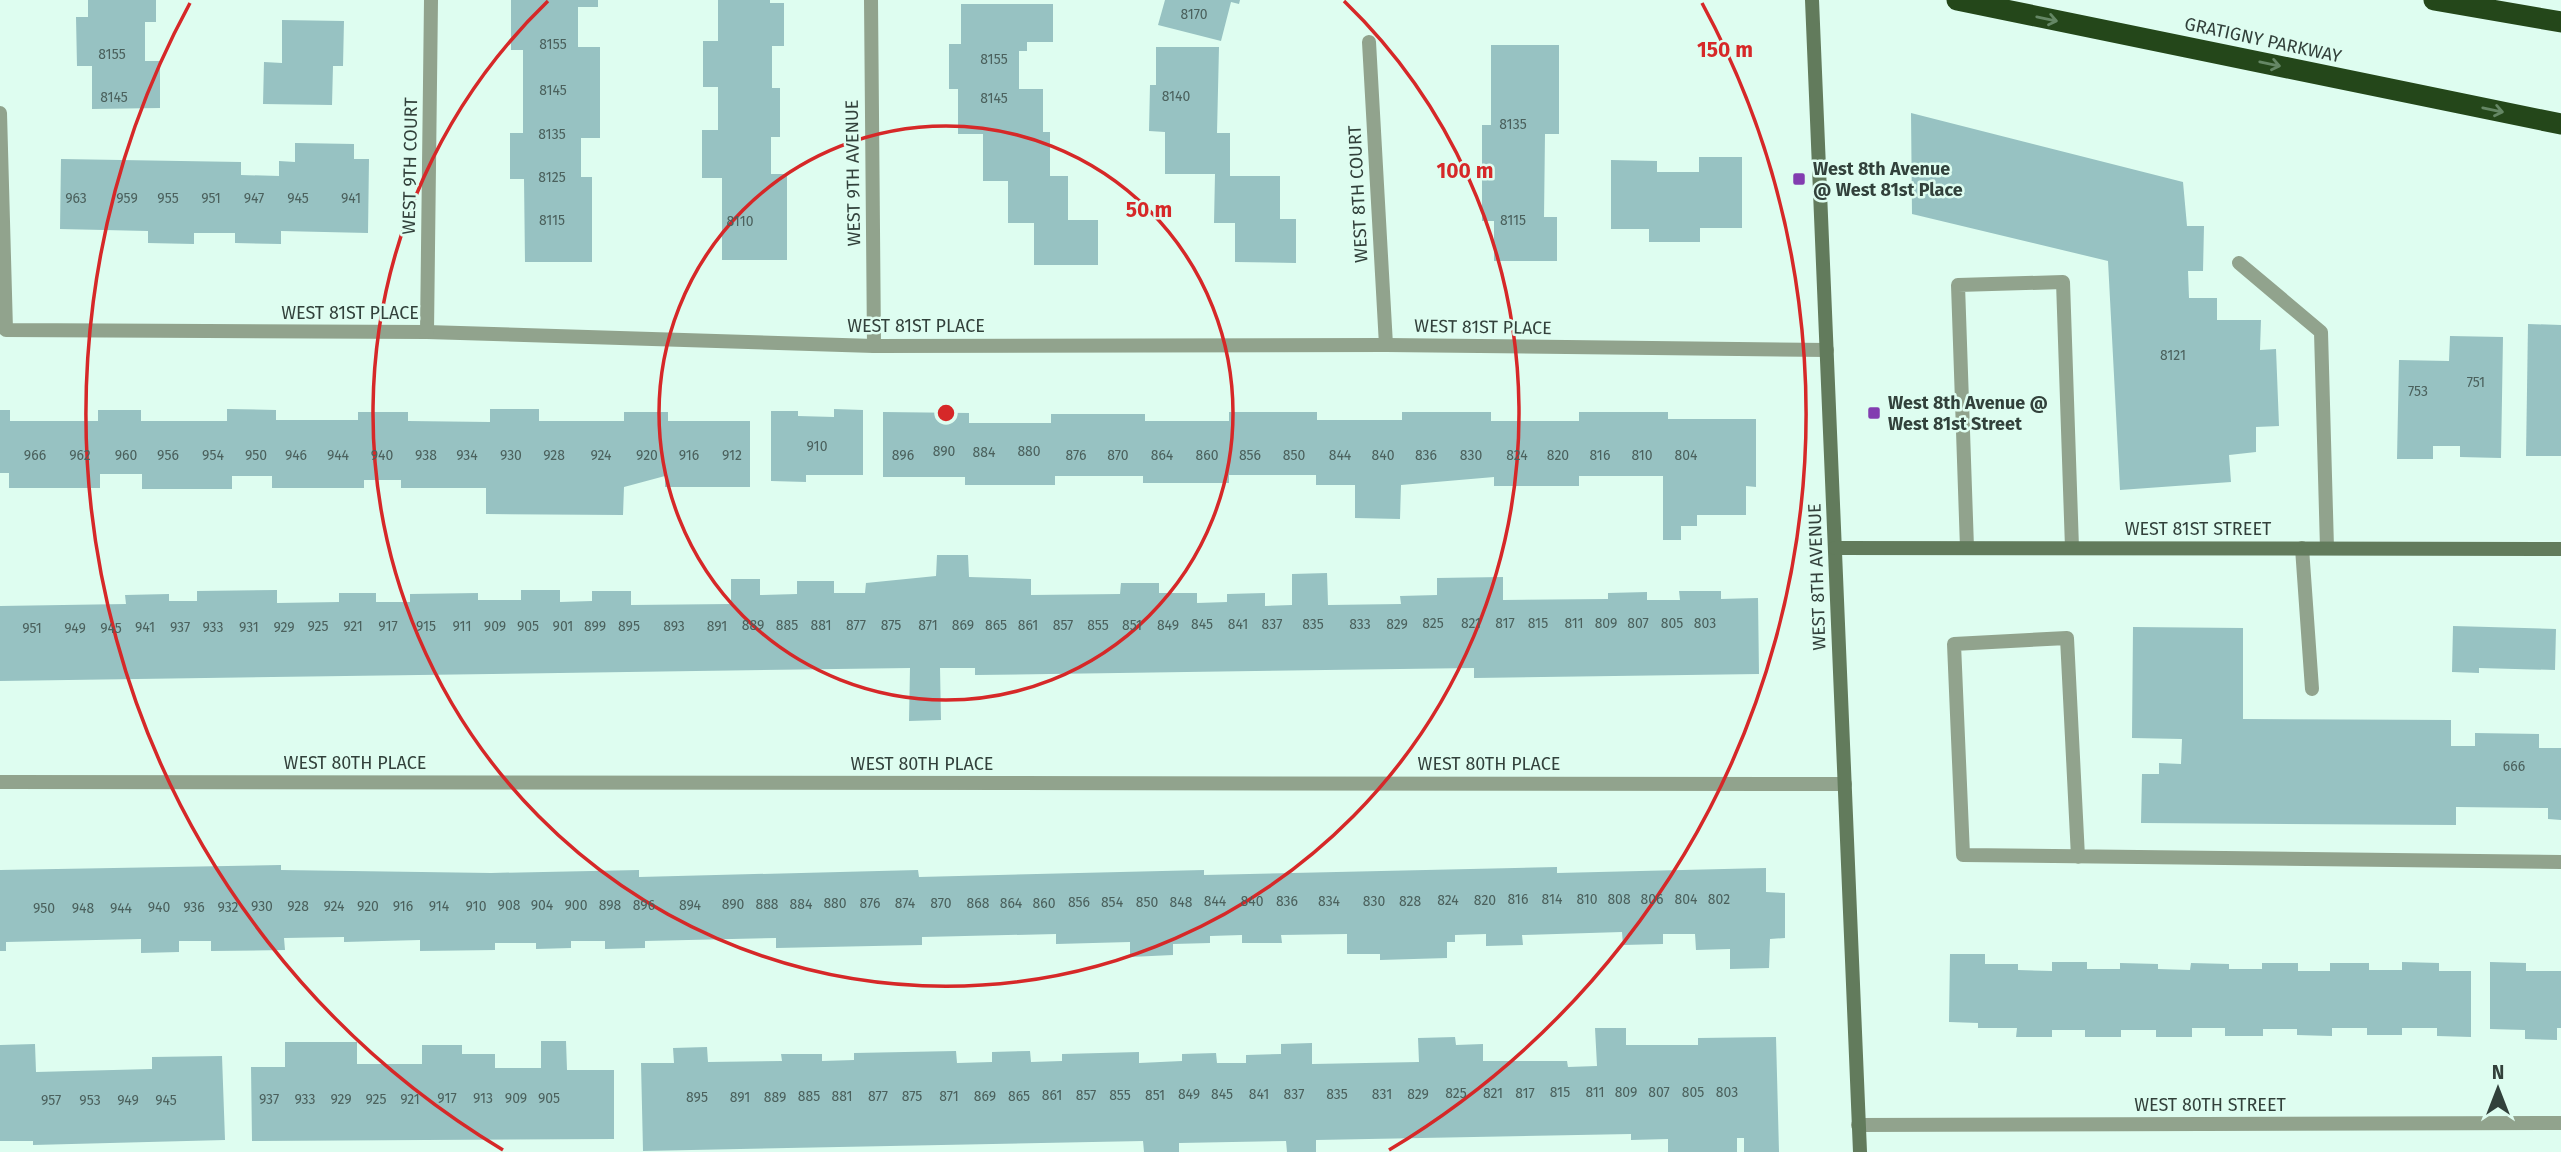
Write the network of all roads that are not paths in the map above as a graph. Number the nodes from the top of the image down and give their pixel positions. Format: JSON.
{"nodes":[{"id":1,"x":431,"y":0,"type":"edge"},
{"id":2,"x":871,"y":0,"type":"edge"},
{"id":3,"x":1812,"y":0,"type":"edge"},
{"id":4,"x":1957,"y":0,"type":"edge"},
{"id":5,"x":2434,"y":0,"type":"edge"},
{"id":6,"x":2561,"y":22,"type":"edge"},
{"id":7,"x":1369,"y":42,"type":"dead end"},
{"id":8,"x":0,"y":113,"type":"edge"},
{"id":9,"x":2561,"y":124,"type":"edge"},
{"id":10,"x":2239,"y":263,"type":"dead end"},
{"id":11,"x":427,"y":332,"type":"junction"},
{"id":12,"x":1386,"y":345,"type":"junction"},
{"id":13,"x":874,"y":346,"type":"junction"},
{"id":14,"x":1827,"y":350,"type":"junction"},
{"id":15,"x":1835,"y":548,"type":"junction"},
{"id":16,"x":1967,"y":548,"type":"junction"},
{"id":17,"x":2072,"y":548,"type":"junction"},
{"id":18,"x":2302,"y":548,"type":"junction"},
{"id":19,"x":2327,"y":548,"type":"junction"},
{"id":20,"x":2561,"y":549,"type":"edge"},
{"id":21,"x":2312,"y":689,"type":"dead end"},
{"id":22,"x":0,"y":782,"type":"edge"},
{"id":23,"x":1845,"y":784,"type":"junction"},
{"id":24,"x":2078,"y":857,"type":"junction"},
{"id":25,"x":2561,"y":862,"type":"edge"},
{"id":26,"x":2561,"y":1124,"type":"edge"},
{"id":27,"x":1858,"y":1125,"type":"junction"},
{"id":28,"x":1860,"y":1152,"type":"edge"}],
"edges":[{"from":1,"to":11,"type":"street","name":"WEST 9TH COURT"},
{"from":2,"to":13,"type":"street","name":"WEST 9TH AVENUE"},
{"from":3,"to":14,"type":"street","name":"WEST 8TH AVENUE"},
{"from":4,"to":9,"type":"highway","name":"GRATIGNY PARKWAY","one_way":true},
{"from":5,"to":6,"type":"highway"},
{"from":7,"to":12,"type":"street","name":"WEST 8TH COURT"},
{"from":8,"to":11,"type":"street","name":"WEST 81ST PLACE"},
{"from":10,"to":19,"type":"street"},
{"from":11,"to":13,"type":"street","name":"WEST 81ST PLACE"},
{"from":12,"to":13,"type":"street","name":"WEST 81ST PLACE"},
{"from":12,"to":14,"type":"street","name":"WEST 81ST PLACE"},
{"from":14,"to":15,"type":"street","name":"WEST 8TH AVENUE"},
{"from":15,"to":16,"type":"street","name":"WEST 81ST STREET"},
{"from":15,"to":23,"type":"street","name":"WEST 8TH AVENUE"},
{"from":16,"to":17,"type":"street","name":"WEST 81ST STREET"},
{"from":16,"to":17,"type":"street"},
{"from":17,"to":18,"type":"street","name":"WEST 81ST STREET"},
{"from":18,"to":19,"type":"street","name":"WEST 81ST STREET"},
{"from":18,"to":21,"type":"street"},
{"from":19,"to":20,"type":"street","name":"WEST 81ST STREET"},
{"from":22,"to":23,"type":"street","name":"WEST 80TH PLACE"},
{"from":23,"to":27,"type":"street","name":"WEST 8TH AVENUE"},
{"from":24,"to":24,"type":"street"},
{"from":24,"to":25,"type":"street"},
{"from":26,"to":27,"type":"street","name":"WEST 80TH STREET"},
{"from":27,"to":28,"type":"street","name":"WEST 8TH AVENUE"}]}
